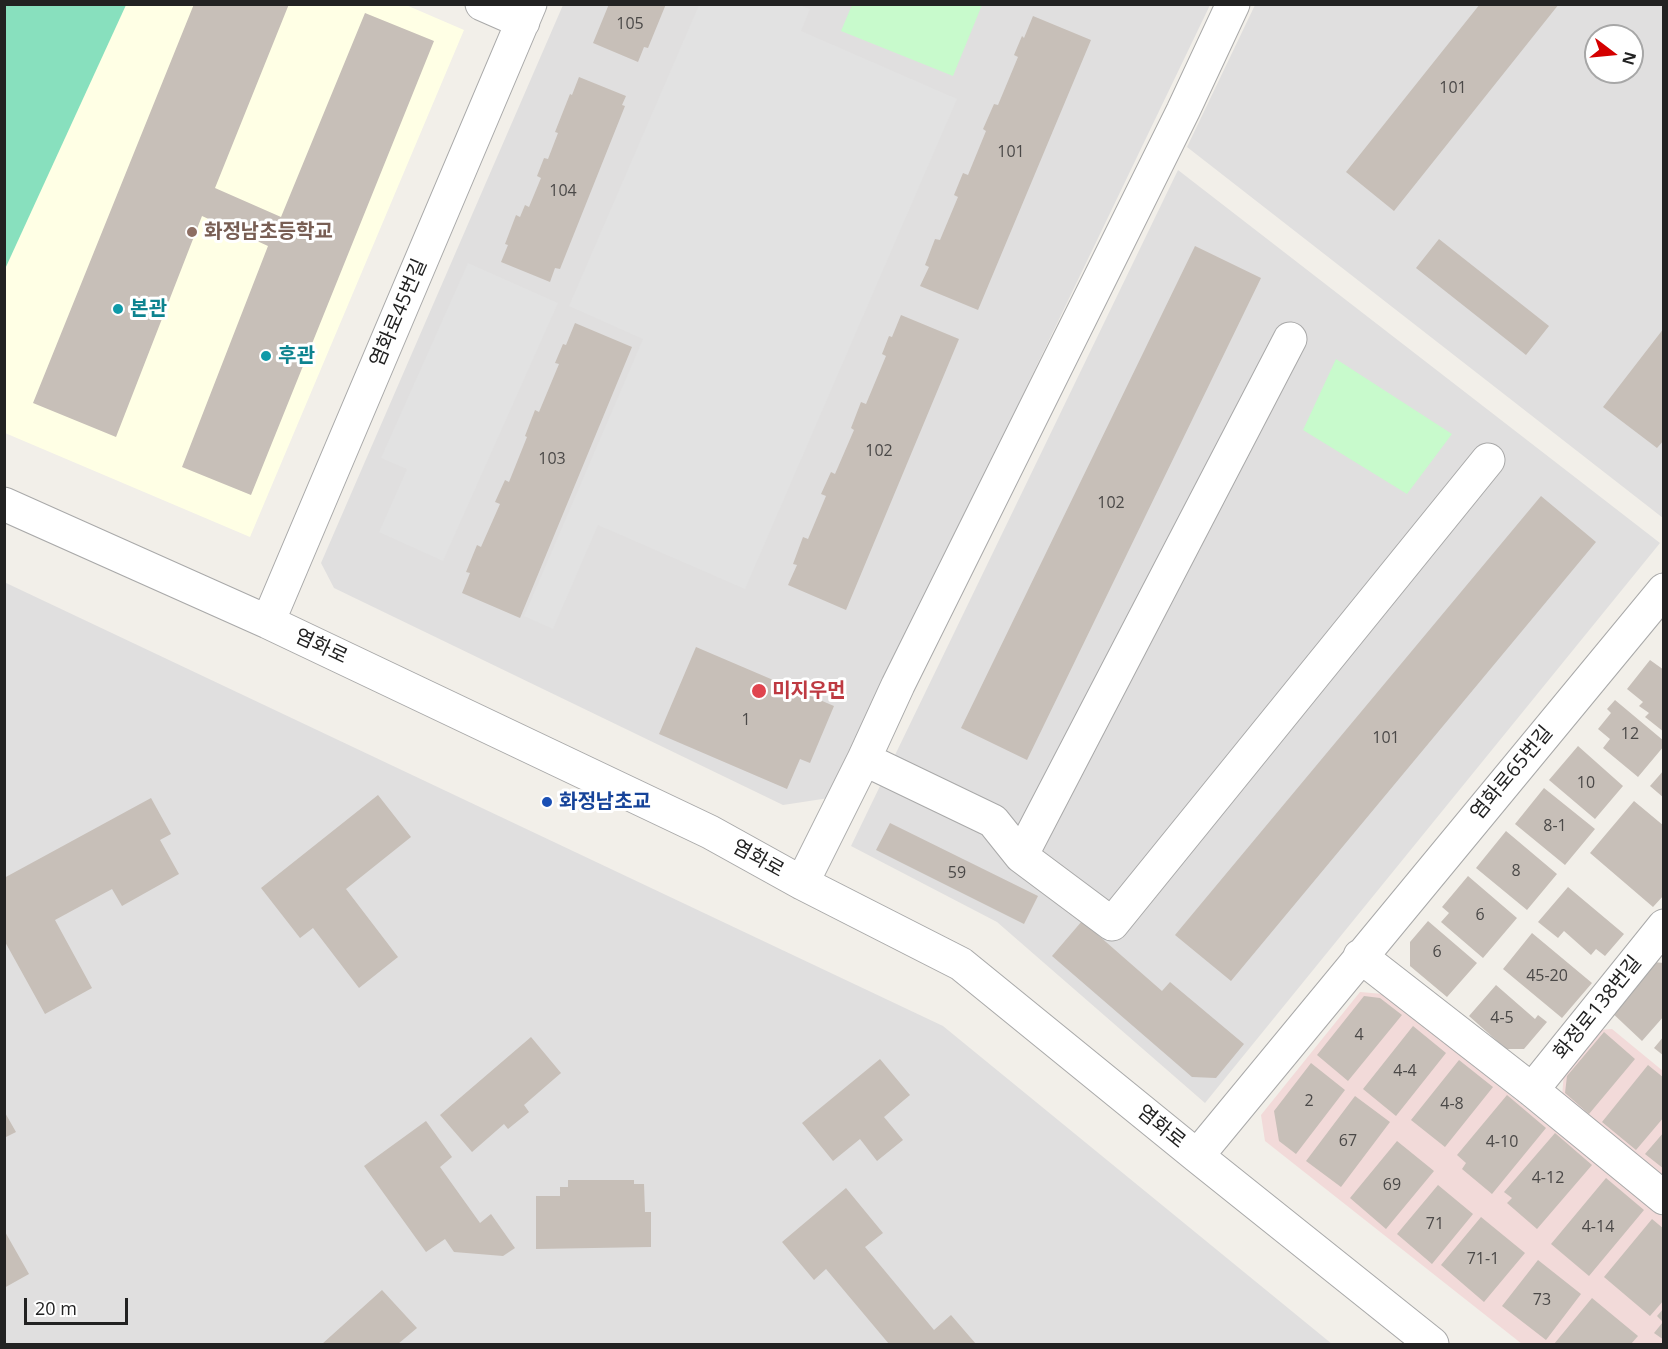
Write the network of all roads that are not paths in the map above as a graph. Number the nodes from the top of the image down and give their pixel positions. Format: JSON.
{"nodes":[{"id":1,"x":482,"y":4,"type":"edge"},
{"id":2,"x":1233,"y":4,"type":"edge"},
{"id":3,"x":527,"y":13,"type":"edge"},
{"id":4,"x":1290,"y":339,"type":"dead end"},
{"id":5,"x":1488,"y":460,"type":"dead end"},
{"id":6,"x":4,"y":504,"type":"edge"},
{"id":7,"x":1664,"y":590,"type":"edge"},
{"id":8,"x":268,"y":622,"type":"junction"},
{"id":9,"x":864,"y":759,"type":"junction"},
{"id":10,"x":1021,"y":856,"type":"junction"},
{"id":11,"x":802,"y":883,"type":"junction"},
{"id":12,"x":1662,"y":931,"type":"edge"},
{"id":13,"x":1360,"y":956,"type":"junction"},
{"id":14,"x":1532,"y":1090,"type":"junction"},
{"id":15,"x":1197,"y":1156,"type":"junction"},
{"id":16,"x":1664,"y":1198,"type":"edge"},
{"id":17,"x":1432,"y":1344,"type":"edge"}],
"edges":[{"from":1,"to":3,"type":"street"},
{"from":2,"to":9,"type":"street"},
{"from":3,"to":8,"type":"street","name":"염화로45번길"},
{"from":4,"to":10,"type":"street"},
{"from":5,"to":10,"type":"street"},
{"from":6,"to":8,"type":"street","name":"염화로"},
{"from":7,"to":13,"type":"street","name":"염화로65번길"},
{"from":8,"to":11,"type":"street","name":"염화로"},
{"from":9,"to":10,"type":"street"},
{"from":9,"to":11,"type":"street"},
{"from":11,"to":15,"type":"street","name":"염화로"},
{"from":12,"to":14,"type":"street","name":"화정로138번길"},
{"from":13,"to":14,"type":"street"},
{"from":13,"to":15,"type":"street","name":"염화로65번길"},
{"from":14,"to":16,"type":"street"},
{"from":15,"to":17,"type":"street","name":"염화로"}]}
